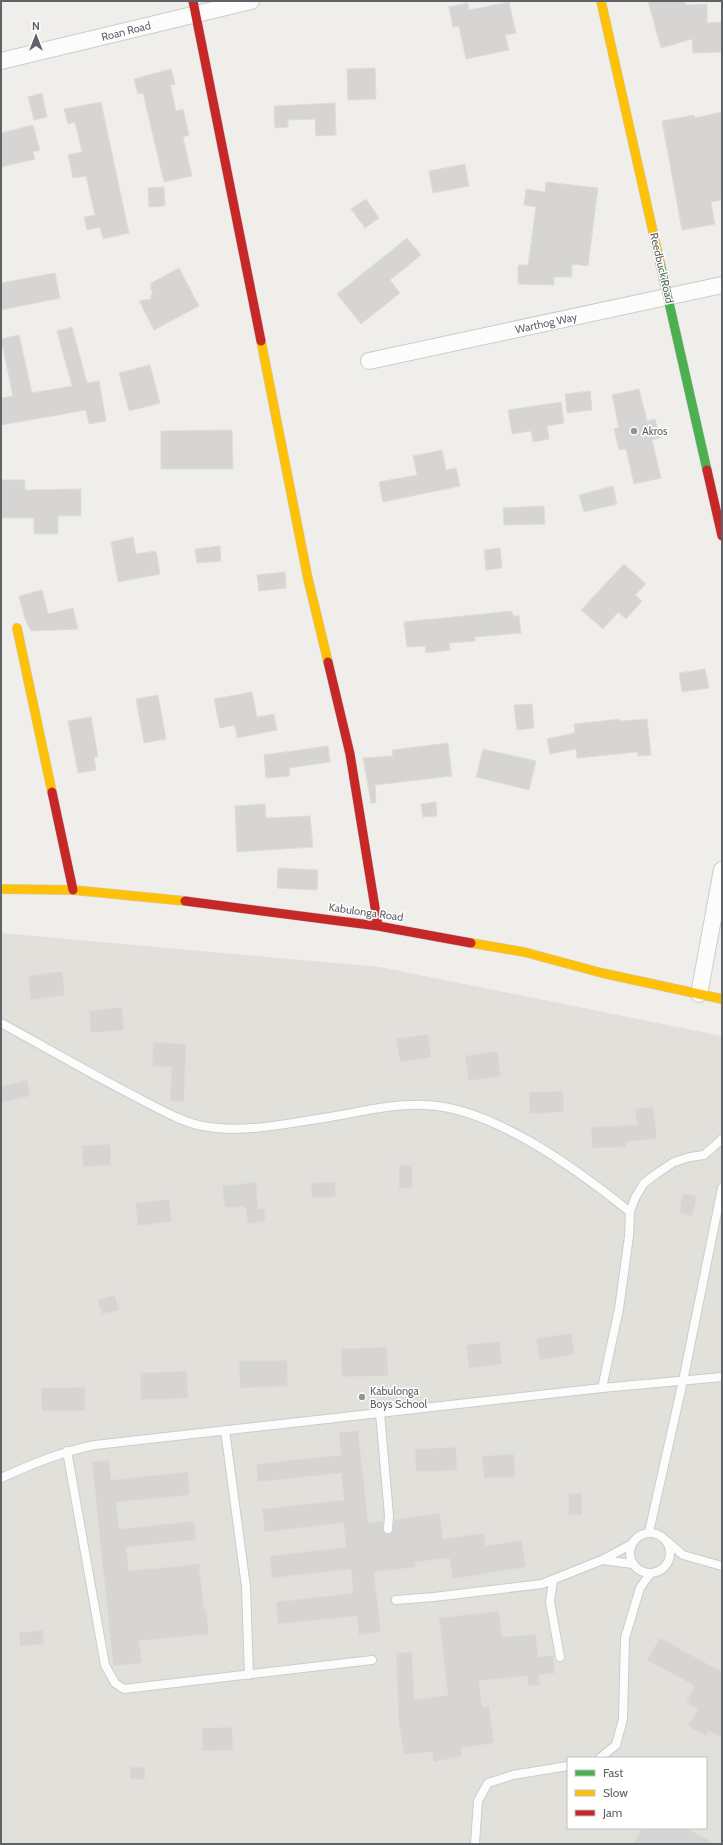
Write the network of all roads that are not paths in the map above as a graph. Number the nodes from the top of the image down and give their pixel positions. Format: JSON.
{"nodes":[{"id":1,"x":251,"y":1,"type":"edge"},
{"id":2,"x":601,"y":1,"type":"edge"},
{"id":3,"x":194,"y":7,"type":"edge"},
{"id":4,"x":1,"y":61,"type":"edge"},
{"id":5,"x":722,"y":285,"type":"edge"},
{"id":6,"x":668,"y":297,"type":"junction"},
{"id":7,"x":369,"y":361,"type":"dead end"},
{"id":8,"x":722,"y":536,"type":"edge"},
{"id":9,"x":17,"y":628,"type":"dead end"},
{"id":10,"x":722,"y":870,"type":"edge"},
{"id":11,"x":1,"y":889,"type":"edge"},
{"id":12,"x":73,"y":890,"type":"junction"},
{"id":13,"x":378,"y":926,"type":"junction"},
{"id":14,"x":699,"y":994,"type":"junction"},
{"id":15,"x":722,"y":999,"type":"edge"},
{"id":16,"x":1,"y":1023,"type":"edge"},
{"id":17,"x":722,"y":1139,"type":"edge"},
{"id":18,"x":722,"y":1188,"type":"edge"},
{"id":19,"x":630,"y":1212,"type":"junction"},
{"id":20,"x":722,"y":1377,"type":"edge"},
{"id":21,"x":684,"y":1381,"type":"junction"},
{"id":22,"x":602,"y":1388,"type":"junction"},
{"id":23,"x":380,"y":1413,"type":"junction"},
{"id":24,"x":224,"y":1430,"type":"junction"},
{"id":25,"x":67,"y":1451,"type":"junction"},
{"id":26,"x":1,"y":1478,"type":"edge"},
{"id":27,"x":388,"y":1529,"type":"dead end"},
{"id":28,"x":649,"y":1532,"type":"junction"},
{"id":29,"x":666,"y":1540,"type":"junction"},
{"id":30,"x":632,"y":1544,"type":"junction"},
{"id":31,"x":683,"y":1555,"type":"junction"},
{"id":32,"x":602,"y":1560,"type":"junction"},
{"id":33,"x":667,"y":1564,"type":"junction"},
{"id":34,"x":635,"y":1566,"type":"junction"},
{"id":35,"x":722,"y":1566,"type":"edge"},
{"id":36,"x":650,"y":1574,"type":"junction"},
{"id":37,"x":553,"y":1580,"type":"junction"},
{"id":38,"x":640,"y":1588,"type":"junction"},
{"id":39,"x":396,"y":1600,"type":"dead end"},
{"id":40,"x":560,"y":1657,"type":"dead end"},
{"id":41,"x":372,"y":1660,"type":"dead end"},
{"id":42,"x":249,"y":1674,"type":"junction"},
{"id":43,"x":601,"y":1757,"type":"edge"},
{"id":44,"x":567,"y":1766,"type":"edge"},
{"id":45,"x":475,"y":1844,"type":"edge"}],
"edges":[{"from":1,"to":3,"type":"street","name":"Roan Road"},
{"from":2,"to":6,"type":"street","name":"Reedbuck Road"},
{"from":3,"to":4,"type":"street","name":"Roan Road"},
{"from":3,"to":13,"type":"street"},
{"from":5,"to":6,"type":"street","name":"Warthog Way"},
{"from":6,"to":7,"type":"street","name":"Warthog Way"},
{"from":6,"to":8,"type":"street","name":"Reedbuck Road"},
{"from":9,"to":12,"type":"street"},
{"from":10,"to":14,"type":"street"},
{"from":11,"to":12,"type":"street","name":"Kabulonga Road"},
{"from":12,"to":13,"type":"street","name":"Kabulonga Road"},
{"from":13,"to":14,"type":"street","name":"Kabulonga Road"},
{"from":14,"to":15,"type":"street","name":"Kabulonga Road"},
{"from":16,"to":19,"type":"lane"},
{"from":17,"to":19,"type":"lane"},
{"from":18,"to":21,"type":"lane"},
{"from":19,"to":22,"type":"lane"},
{"from":20,"to":21,"type":"lane"},
{"from":21,"to":22,"type":"lane"},
{"from":21,"to":28,"type":"lane"},
{"from":22,"to":23,"type":"lane"},
{"from":23,"to":24,"type":"lane"},
{"from":23,"to":27,"type":"lane"},
{"from":24,"to":25,"type":"lane"},
{"from":24,"to":42,"type":"lane"},
{"from":25,"to":26,"type":"lane"},
{"from":25,"to":42,"type":"lane"},
{"from":28,"to":29,"type":"lane"},
{"from":28,"to":30,"type":"lane"},
{"from":29,"to":31,"type":"lane"},
{"from":29,"to":33,"type":"lane"},
{"from":30,"to":32,"type":"lane"},
{"from":30,"to":34,"type":"lane"},
{"from":31,"to":33,"type":"lane"},
{"from":31,"to":35,"type":"lane"},
{"from":32,"to":34,"type":"lane"},
{"from":32,"to":37,"type":"lane"},
{"from":33,"to":36,"type":"lane"},
{"from":34,"to":36,"type":"lane"},
{"from":34,"to":38,"type":"lane"},
{"from":36,"to":38,"type":"lane"},
{"from":37,"to":39,"type":"lane"},
{"from":37,"to":40,"type":"lane"},
{"from":38,"to":43,"type":"lane"},
{"from":41,"to":42,"type":"lane"},
{"from":44,"to":45,"type":"lane"}]}
